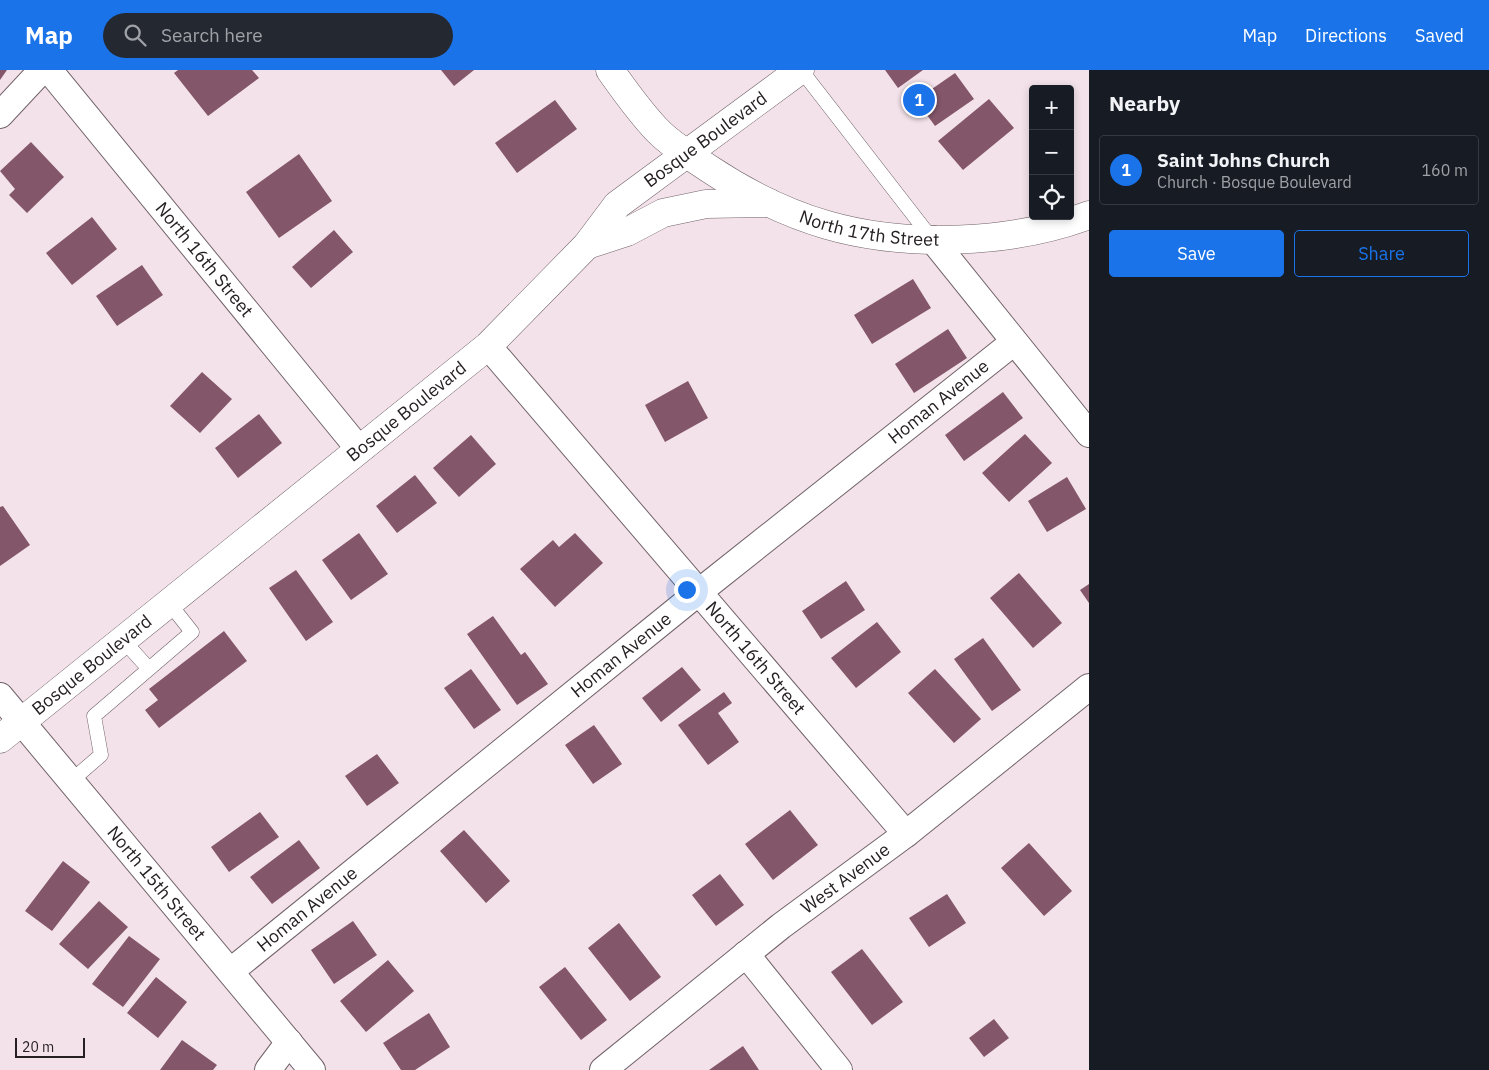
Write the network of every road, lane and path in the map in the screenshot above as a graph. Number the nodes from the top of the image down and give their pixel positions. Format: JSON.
{"nodes":[{"id":1,"x":42,"y":70,"type":"edge"},
{"id":2,"x":49,"y":70,"type":"edge"},
{"id":3,"x":610,"y":70,"type":"edge"},
{"id":4,"x":801,"y":70,"type":"edge"},
{"id":5,"x":0,"y":114,"type":"edge"},
{"id":6,"x":688,"y":155,"type":"junction"},
{"id":7,"x":769,"y":203,"type":"junction"},
{"id":8,"x":1089,"y":215,"type":"edge"},
{"id":9,"x":932,"y":239,"type":"junction"},
{"id":10,"x":588,"y":245,"type":"junction"},
{"id":11,"x":1014,"y":342,"type":"junction"},
{"id":12,"x":488,"y":346,"type":"junction"},
{"id":13,"x":1089,"y":434,"type":"edge"},
{"id":14,"x":359,"y":449,"type":"junction"},
{"id":15,"x":698,"y":592,"type":"junction"},
{"id":16,"x":169,"y":602,"type":"junction"},
{"id":17,"x":123,"y":640,"type":"junction"},
{"id":18,"x":149,"y":669,"type":"junction"},
{"id":19,"x":1089,"y":687,"type":"edge"},
{"id":20,"x":0,"y":696,"type":"edge"},
{"id":21,"x":21,"y":722,"type":"junction"},
{"id":22,"x":0,"y":739,"type":"edge"},
{"id":23,"x":70,"y":781,"type":"junction"},
{"id":24,"x":906,"y":834,"type":"junction"},
{"id":25,"x":746,"y":954,"type":"junction"},
{"id":26,"x":231,"y":971,"type":"junction"},
{"id":27,"x":289,"y":1042,"type":"junction"},
{"id":28,"x":268,"y":1070,"type":"edge"},
{"id":29,"x":312,"y":1070,"type":"edge"},
{"id":30,"x":602,"y":1070,"type":"edge"},
{"id":31,"x":839,"y":1070,"type":"edge"}],
"edges":[{"from":1,"to":5,"type":"street"},
{"from":2,"to":14,"type":"street","name":"North 16th Street"},
{"from":3,"to":6,"type":"main road","name":"North 17th Street"},
{"from":4,"to":6,"type":"main road","name":"Bosque Boulevard"},
{"from":4,"to":9,"type":"lane"},
{"from":6,"to":7,"type":"main road","name":"North 17th Street"},
{"from":6,"to":10,"type":"main road","name":"Bosque Boulevard"},
{"from":7,"to":9,"type":"main road","name":"North 17th Street"},
{"from":7,"to":10,"type":"main road"},
{"from":8,"to":9,"type":"main road"},
{"from":9,"to":11,"type":"street","name":"North 17th Street"},
{"from":10,"to":12,"type":"main road","name":"Bosque Boulevard"},
{"from":11,"to":13,"type":"street","name":"North 17th Street"},
{"from":11,"to":15,"type":"street","name":"Homan Avenue"},
{"from":12,"to":14,"type":"main road","name":"Bosque Boulevard"},
{"from":12,"to":15,"type":"street","name":"North 16th Street"},
{"from":14,"to":16,"type":"main road","name":"Bosque Boulevard"},
{"from":15,"to":24,"type":"street","name":"North 16th Street"},
{"from":15,"to":26,"type":"street","name":"Homan Avenue"},
{"from":16,"to":17,"type":"main road","name":"Bosque Boulevard"},
{"from":16,"to":18,"type":"lane"},
{"from":17,"to":18,"type":"lane"},
{"from":17,"to":21,"type":"main road","name":"Bosque Boulevard"},
{"from":18,"to":23,"type":"lane"},
{"from":19,"to":24,"type":"street","name":"West Avenue"},
{"from":20,"to":21,"type":"street","name":"North 15th Street"},
{"from":21,"to":22,"type":"main road","name":"Bosque Boulevard"},
{"from":21,"to":23,"type":"street","name":"North 15th Street"},
{"from":23,"to":26,"type":"street","name":"North 15th Street"},
{"from":24,"to":25,"type":"street","name":"West Avenue"},
{"from":25,"to":30,"type":"street","name":"West Avenue"},
{"from":25,"to":31,"type":"street"},
{"from":26,"to":27,"type":"street","name":"North 15th Street"},
{"from":27,"to":28,"type":"street"},
{"from":27,"to":29,"type":"street","name":"North 15th Street"}]}
